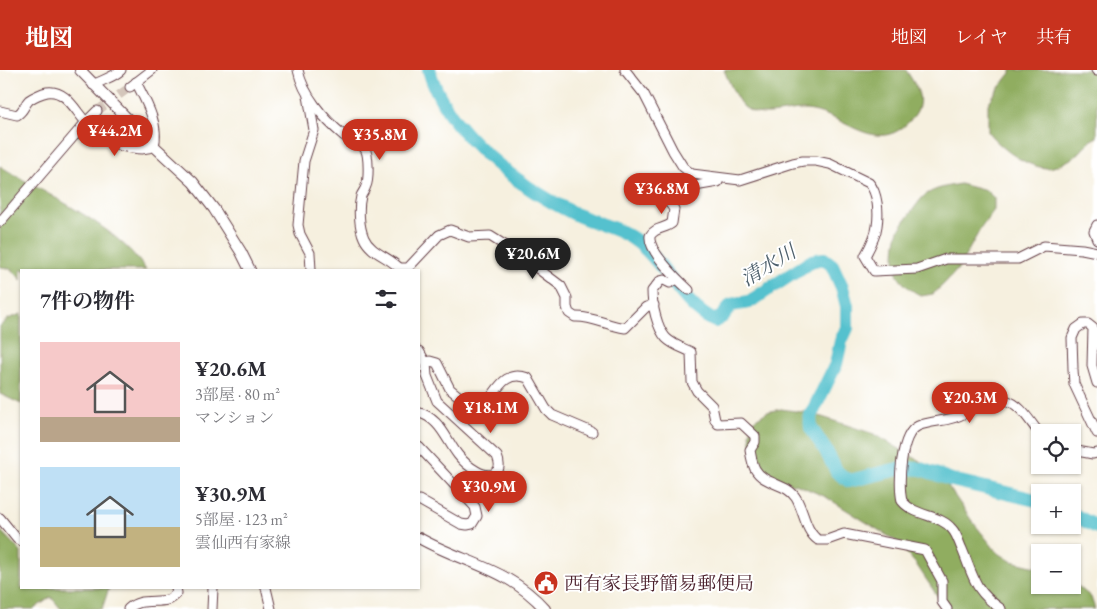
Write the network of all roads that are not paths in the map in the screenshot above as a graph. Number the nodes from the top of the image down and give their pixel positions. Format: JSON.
{"nodes":[{"id":1,"x":80,"y":70,"type":"edge"},
{"id":2,"x":120,"y":70,"type":"edge"},
{"id":3,"x":152,"y":70,"type":"edge"},
{"id":4,"x":298,"y":70,"type":"edge"},
{"id":5,"x":625,"y":70,"type":"edge"},
{"id":6,"x":94,"y":85,"type":"junction"},
{"id":7,"x":308,"y":96,"type":"junction"},
{"id":8,"x":0,"y":110,"type":"edge"},
{"id":9,"x":97,"y":111,"type":"tunnel mouth"},
{"id":10,"x":84,"y":124,"type":"junction"},
{"id":11,"x":154,"y":146,"type":"junction"},
{"id":12,"x":740,"y":180,"type":"junction"},
{"id":13,"x":0,"y":222,"type":"edge"},
{"id":14,"x":1097,"y":225,"type":"edge"},
{"id":15,"x":1097,"y":239,"type":"edge"},
{"id":16,"x":1097,"y":252,"type":"edge"},
{"id":17,"x":250,"y":269,"type":"edge"},
{"id":18,"x":311,"y":269,"type":"edge"},
{"id":19,"x":400,"y":269,"type":"edge"},
{"id":20,"x":674,"y":281,"type":"junction"},
{"id":21,"x":689,"y":290,"type":"dead end"},
{"id":22,"x":654,"y":305,"type":"junction"},
{"id":23,"x":420,"y":353,"type":"edge"},
{"id":24,"x":426,"y":363,"type":"junction"},
{"id":25,"x":1097,"y":383,"type":"edge"},
{"id":26,"x":420,"y":413,"type":"edge"},
{"id":27,"x":1032,"y":424,"type":"edge"},
{"id":28,"x":592,"y":432,"type":"dead end"},
{"id":29,"x":1097,"y":432,"type":"edge"},
{"id":30,"x":420,"y":448,"type":"edge"},
{"id":31,"x":1081,"y":452,"type":"edge"},
{"id":32,"x":1097,"y":453,"type":"edge"},
{"id":33,"x":420,"y":501,"type":"edge"},
{"id":34,"x":0,"y":518,"type":"edge"},
{"id":35,"x":420,"y":539,"type":"edge"},
{"id":36,"x":20,"y":540,"type":"edge"},
{"id":37,"x":176,"y":589,"type":"edge"},
{"id":38,"x":213,"y":589,"type":"edge"},
{"id":39,"x":266,"y":589,"type":"edge"},
{"id":40,"x":128,"y":609,"type":"edge"},
{"id":41,"x":212,"y":609,"type":"edge"},
{"id":42,"x":271,"y":609,"type":"edge"},
{"id":43,"x":545,"y":609,"type":"edge"},
{"id":44,"x":947,"y":609,"type":"edge"},
{"id":45,"x":1001,"y":609,"type":"edge"}],
"edges":[{"from":1,"to":6,"type":"main road"},
{"from":2,"to":6,"type":"street"},
{"from":3,"to":11,"type":"street"},
{"from":4,"to":7,"type":"street"},
{"from":5,"to":12,"type":"street"},
{"from":6,"to":11,"type":"main road"},
{"from":7,"to":18,"type":"street"},
{"from":7,"to":19,"type":"street"},
{"from":8,"to":10,"type":"street"},
{"from":9,"to":10,"type":"street"},
{"from":10,"to":11,"type":"street"},
{"from":10,"to":13,"type":"street"},
{"from":11,"to":17,"type":"main road"},
{"from":12,"to":16,"type":"street"},
{"from":12,"to":20,"type":"street"},
{"from":14,"to":15,"type":"street"},
{"from":19,"to":22,"type":"street"},
{"from":20,"to":21,"type":"street"},
{"from":20,"to":22,"type":"street"},
{"from":22,"to":44,"type":"street"},
{"from":23,"to":24,"type":"street"},
{"from":24,"to":26,"type":"street"},
{"from":24,"to":28,"type":"street"},
{"from":25,"to":29,"type":"street"},
{"from":27,"to":45,"type":"street"},
{"from":30,"to":33,"type":"street"},
{"from":31,"to":32,"type":"street"},
{"from":34,"to":36,"type":"street"},
{"from":35,"to":43,"type":"main road"},
{"from":37,"to":40,"type":"street"},
{"from":38,"to":41,"type":"street"},
{"from":39,"to":42,"type":"street"}]}
